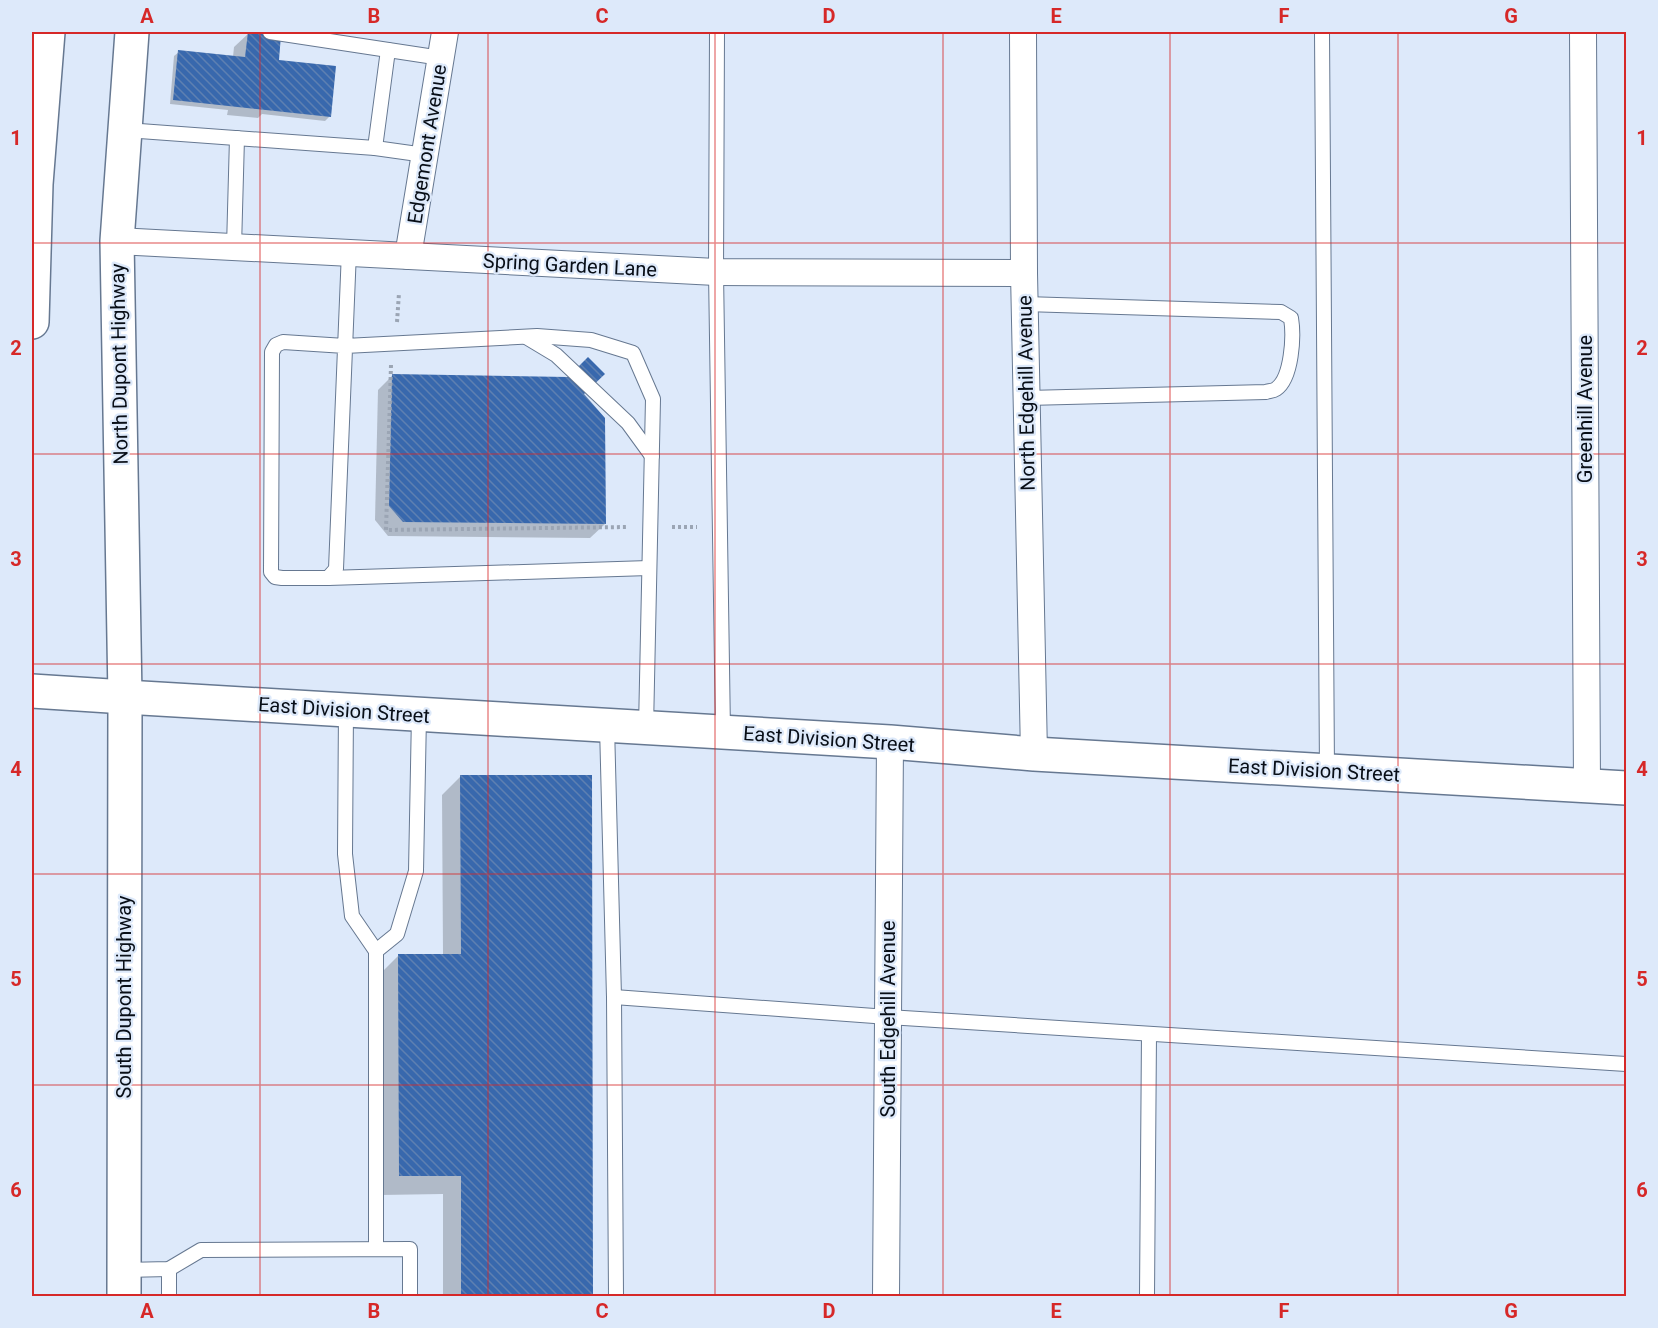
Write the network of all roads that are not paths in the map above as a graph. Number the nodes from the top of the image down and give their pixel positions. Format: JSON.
{"nodes":[{"id":1,"x":48,"y":32,"type":"edge"},
{"id":2,"x":132,"y":32,"type":"edge"},
{"id":3,"x":270,"y":32,"type":"edge"},
{"id":4,"x":445,"y":32,"type":"edge"},
{"id":5,"x":717,"y":32,"type":"edge"},
{"id":6,"x":1023,"y":32,"type":"edge"},
{"id":7,"x":1322,"y":32,"type":"edge"},
{"id":8,"x":1583,"y":32,"type":"edge"},
{"id":9,"x":388,"y":50,"type":"junction"},
{"id":10,"x":441,"y":58,"type":"junction"},
{"id":11,"x":124,"y":130,"type":"junction"},
{"id":12,"x":237,"y":138,"type":"junction"},
{"id":13,"x":375,"y":148,"type":"junction"},
{"id":14,"x":425,"y":155,"type":"junction"},
{"id":15,"x":34,"y":177,"type":"edge"},
{"id":16,"x":117,"y":241,"type":"junction"},
{"id":17,"x":234,"y":247,"type":"junction"},
{"id":18,"x":349,"y":253,"type":"junction"},
{"id":19,"x":408,"y":256,"type":"junction"},
{"id":20,"x":716,"y":272,"type":"junction"},
{"id":21,"x":1024,"y":273,"type":"junction"},
{"id":22,"x":1024,"y":304,"type":"junction"},
{"id":23,"x":32,"y":322,"type":"edge"},
{"id":24,"x":524,"y":336,"type":"junction"},
{"id":25,"x":345,"y":346,"type":"junction"},
{"id":26,"x":1027,"y":398,"type":"junction"},
{"id":27,"x":652,"y":456,"type":"junction"},
{"id":28,"x":649,"y":568,"type":"junction"},
{"id":29,"x":328,"y":578,"type":"junction"},
{"id":30,"x":32,"y":691,"type":"edge"},
{"id":31,"x":125,"y":697,"type":"junction"},
{"id":32,"x":346,"y":710,"type":"junction"},
{"id":33,"x":419,"y":715,"type":"junction"},
{"id":34,"x":607,"y":726,"type":"junction"},
{"id":35,"x":646,"y":728,"type":"junction"},
{"id":36,"x":723,"y":732,"type":"junction"},
{"id":37,"x":890,"y":742,"type":"junction"},
{"id":38,"x":1034,"y":754,"type":"junction"},
{"id":39,"x":1327,"y":771,"type":"junction"},
{"id":40,"x":1587,"y":786,"type":"junction"},
{"id":41,"x":1626,"y":789,"type":"edge"},
{"id":42,"x":376,"y":951,"type":"junction"},
{"id":43,"x":614,"y":997,"type":"junction"},
{"id":44,"x":888,"y":1017,"type":"junction"},
{"id":45,"x":1149,"y":1034,"type":"junction"},
{"id":46,"x":1626,"y":1064,"type":"edge"},
{"id":47,"x":376,"y":1250,"type":"junction"},
{"id":48,"x":169,"y":1269,"type":"junction"},
{"id":49,"x":124,"y":1283,"type":"edge"},
{"id":50,"x":169,"y":1296,"type":"edge"},
{"id":51,"x":410,"y":1296,"type":"edge"},
{"id":52,"x":616,"y":1296,"type":"edge"},
{"id":53,"x":886,"y":1296,"type":"edge"},
{"id":54,"x":1147,"y":1296,"type":"edge"}],
"edges":[{"from":1,"to":15,"type":"main road"},
{"from":2,"to":11,"type":"main road","name":"North Dupont Highway"},
{"from":3,"to":9,"type":"lane"},
{"from":4,"to":10,"type":"street","name":"Edgemont Avenue"},
{"from":5,"to":20,"type":"lane"},
{"from":6,"to":21,"type":"street","name":"North Edgehill Avenue"},
{"from":7,"to":39,"type":"lane"},
{"from":8,"to":40,"type":"street","name":"Greenhill Avenue"},
{"from":9,"to":10,"type":"lane"},
{"from":9,"to":13,"type":"lane"},
{"from":10,"to":14,"type":"street","name":"Edgemont Avenue"},
{"from":11,"to":12,"type":"lane"},
{"from":11,"to":16,"type":"main road","name":"North Dupont Highway"},
{"from":12,"to":13,"type":"lane"},
{"from":12,"to":17,"type":"lane"},
{"from":13,"to":14,"type":"lane"},
{"from":14,"to":19,"type":"street","name":"Edgemont Avenue"},
{"from":15,"to":23,"type":"main road"},
{"from":16,"to":17,"type":"street","name":"Spring Garden Lane"},
{"from":16,"to":31,"type":"main road","name":"North Dupont Highway"},
{"from":17,"to":18,"type":"street","name":"Spring Garden Lane"},
{"from":18,"to":19,"type":"street","name":"Spring Garden Lane"},
{"from":18,"to":25,"type":"lane"},
{"from":19,"to":20,"type":"street","name":"Spring Garden Lane"},
{"from":20,"to":21,"type":"street","name":"Spring Garden Lane"},
{"from":20,"to":36,"type":"lane"},
{"from":21,"to":22,"type":"street","name":"North Edgehill Avenue"},
{"from":22,"to":26,"type":"street","name":"North Edgehill Avenue"},
{"from":22,"to":26,"type":"lane"},
{"from":24,"to":25,"type":"lane"},
{"from":24,"to":27,"type":"lane"},
{"from":24,"to":27,"type":"lane"},
{"from":25,"to":29,"type":"lane"},
{"from":25,"to":29,"type":"lane"},
{"from":26,"to":38,"type":"street","name":"North Edgehill Avenue"},
{"from":27,"to":28,"type":"lane"},
{"from":28,"to":29,"type":"lane"},
{"from":28,"to":35,"type":"lane"},
{"from":30,"to":31,"type":"main road","name":"East Division Street"},
{"from":31,"to":32,"type":"main road","name":"East Division Street"},
{"from":31,"to":49,"type":"main road","name":"South Dupont Highway"},
{"from":32,"to":33,"type":"main road","name":"East Division Street"},
{"from":32,"to":42,"type":"lane"},
{"from":33,"to":34,"type":"main road","name":"East Division Street"},
{"from":33,"to":42,"type":"lane"},
{"from":34,"to":35,"type":"main road","name":"East Division Street"},
{"from":34,"to":43,"type":"lane"},
{"from":35,"to":36,"type":"main road","name":"East Division Street"},
{"from":36,"to":37,"type":"main road","name":"East Division Street"},
{"from":37,"to":38,"type":"main road","name":"East Division Street"},
{"from":37,"to":44,"type":"street","name":"South Edgehill Avenue"},
{"from":38,"to":39,"type":"main road","name":"East Division Street"},
{"from":39,"to":40,"type":"main road","name":"East Division Street"},
{"from":40,"to":41,"type":"main road","name":"East Division Street"},
{"from":42,"to":47,"type":"lane"},
{"from":43,"to":44,"type":"lane"},
{"from":43,"to":52,"type":"lane"},
{"from":44,"to":45,"type":"lane"},
{"from":44,"to":53,"type":"street","name":"South Edgehill Avenue"},
{"from":45,"to":46,"type":"lane"},
{"from":45,"to":54,"type":"lane"},
{"from":47,"to":48,"type":"lane"},
{"from":47,"to":51,"type":"lane"},
{"from":48,"to":49,"type":"lane"},
{"from":48,"to":50,"type":"lane"}]}
